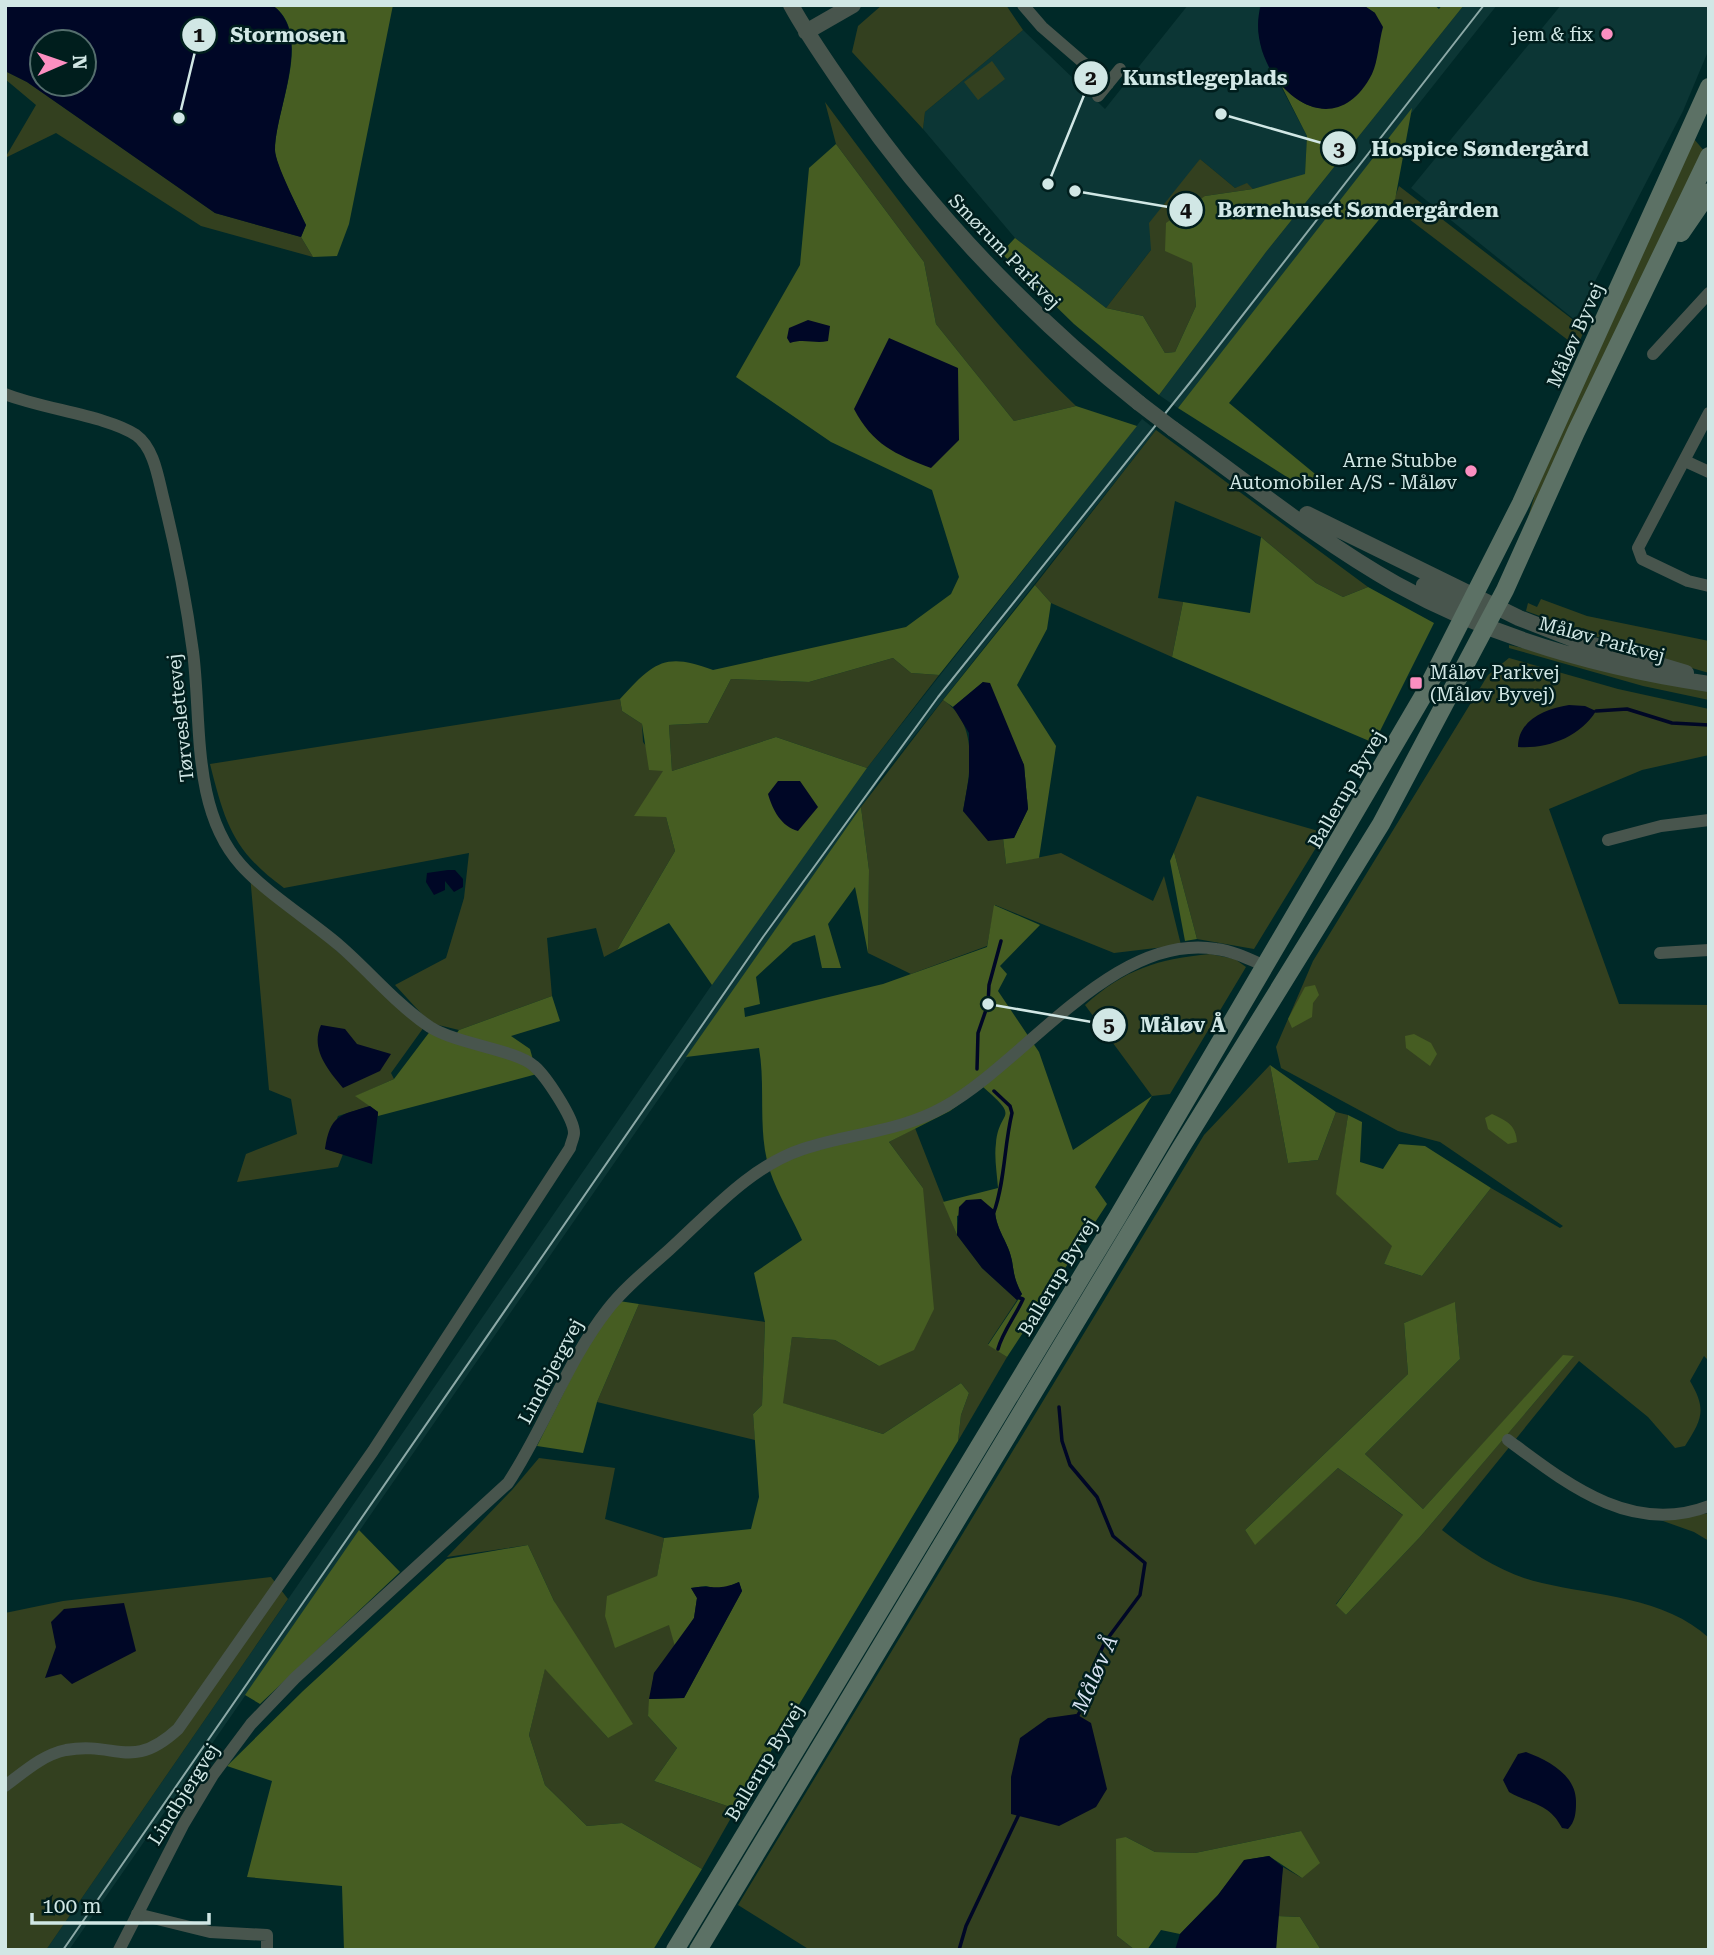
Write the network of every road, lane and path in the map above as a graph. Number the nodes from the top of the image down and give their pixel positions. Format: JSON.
{"nodes":[{"id":1,"x":791,"y":5,"type":"edge"},
{"id":2,"x":853,"y":5,"type":"edge"},
{"id":3,"x":1023,"y":5,"type":"edge"},
{"id":4,"x":806,"y":32,"type":"junction"},
{"id":5,"x":1120,"y":69,"type":"dead end"},
{"id":6,"x":1108,"y":84,"type":"junction"},
{"id":7,"x":1709,"y":87,"type":"edge"},
{"id":8,"x":1098,"y":96,"type":"dead end"},
{"id":9,"x":1709,"y":156,"type":"edge"},
{"id":10,"x":1709,"y":192,"type":"edge"},
{"id":11,"x":1653,"y":273,"type":"junction"},
{"id":12,"x":1709,"y":293,"type":"edge"},
{"id":13,"x":1653,"y":354,"type":"dead end"},
{"id":14,"x":5,"y":394,"type":"edge"},
{"id":15,"x":1709,"y":413,"type":"edge"},
{"id":16,"x":1685,"y":461,"type":"junction"},
{"id":17,"x":1709,"y":472,"type":"edge"},
{"id":18,"x":1241,"y":477,"type":"junction"},
{"id":19,"x":1709,"y":586,"type":"edge"},
{"id":20,"x":1470,"y":608,"type":"junction"},
{"id":21,"x":1496,"y":608,"type":"junction"},
{"id":22,"x":1486,"y":627,"type":"junction"},
{"id":23,"x":1709,"y":682,"type":"edge"},
{"id":24,"x":1709,"y":820,"type":"edge"},
{"id":25,"x":1608,"y":840,"type":"dead end"},
{"id":26,"x":1709,"y":950,"type":"edge"},
{"id":27,"x":1660,"y":953,"type":"dead end"},
{"id":28,"x":1265,"y":966,"type":"junction"},
{"id":29,"x":1508,"y":1440,"type":"dead end"},
{"id":30,"x":1709,"y":1506,"type":"edge"},
{"id":31,"x":5,"y":1786,"type":"edge"},
{"id":32,"x":137,"y":1914,"type":"junction"},
{"id":33,"x":119,"y":1950,"type":"edge"},
{"id":34,"x":267,"y":1950,"type":"edge"},
{"id":35,"x":675,"y":1950,"type":"edge"},
{"id":36,"x":698,"y":1950,"type":"edge"}],
"edges":[{"from":1,"to":4,"type":"street","name":"Smørum Parkvej"},
{"from":2,"to":4,"type":"street"},
{"from":3,"to":6,"type":"street"},
{"from":4,"to":18,"type":"street","name":"Smørum Parkvej","bridge":true},
{"from":5,"to":6,"type":"street"},
{"from":6,"to":8,"type":"street"},
{"from":7,"to":20,"type":"main road","name":"Måløv Byvej"},
{"from":9,"to":11,"type":"main road"},
{"from":10,"to":11,"type":"main road"},
{"from":11,"to":21,"type":"main road"},
{"from":12,"to":13,"type":"street"},
{"from":14,"to":31,"type":"street","name":"Tørveslettevej"},
{"from":15,"to":16,"type":"street"},
{"from":16,"to":17,"type":"street"},
{"from":16,"to":19,"type":"street"},
{"from":18,"to":20,"type":"street","name":"Smørum Parkvej"},
{"from":18,"to":20,"type":"street","name":"Smørum Parkvej"},
{"from":20,"to":21,"type":"street","name":"Måløv Parkvej"},
{"from":20,"to":22,"type":"street","name":"Måløv Parkvej"},
{"from":20,"to":28,"type":"main road","name":"Ballerup Byvej"},
{"from":21,"to":22,"type":"main road","name":"Ballerup Byvej"},
{"from":21,"to":23,"type":"street","name":"Måløv Parkvej"},
{"from":22,"to":23,"type":"street","name":"Måløv Parkvej"},
{"from":22,"to":36,"type":"main road","name":"Ballerup Byvej"},
{"from":24,"to":25,"type":"street"},
{"from":26,"to":27,"type":"street"},
{"from":28,"to":32,"type":"street","name":"Lindbjergvej"},
{"from":28,"to":35,"type":"main road","name":"Ballerup Byvej"},
{"from":29,"to":30,"type":"street"},
{"from":32,"to":33,"type":"street","name":"Lindbjergvej"},
{"from":32,"to":34,"type":"street"}]}
